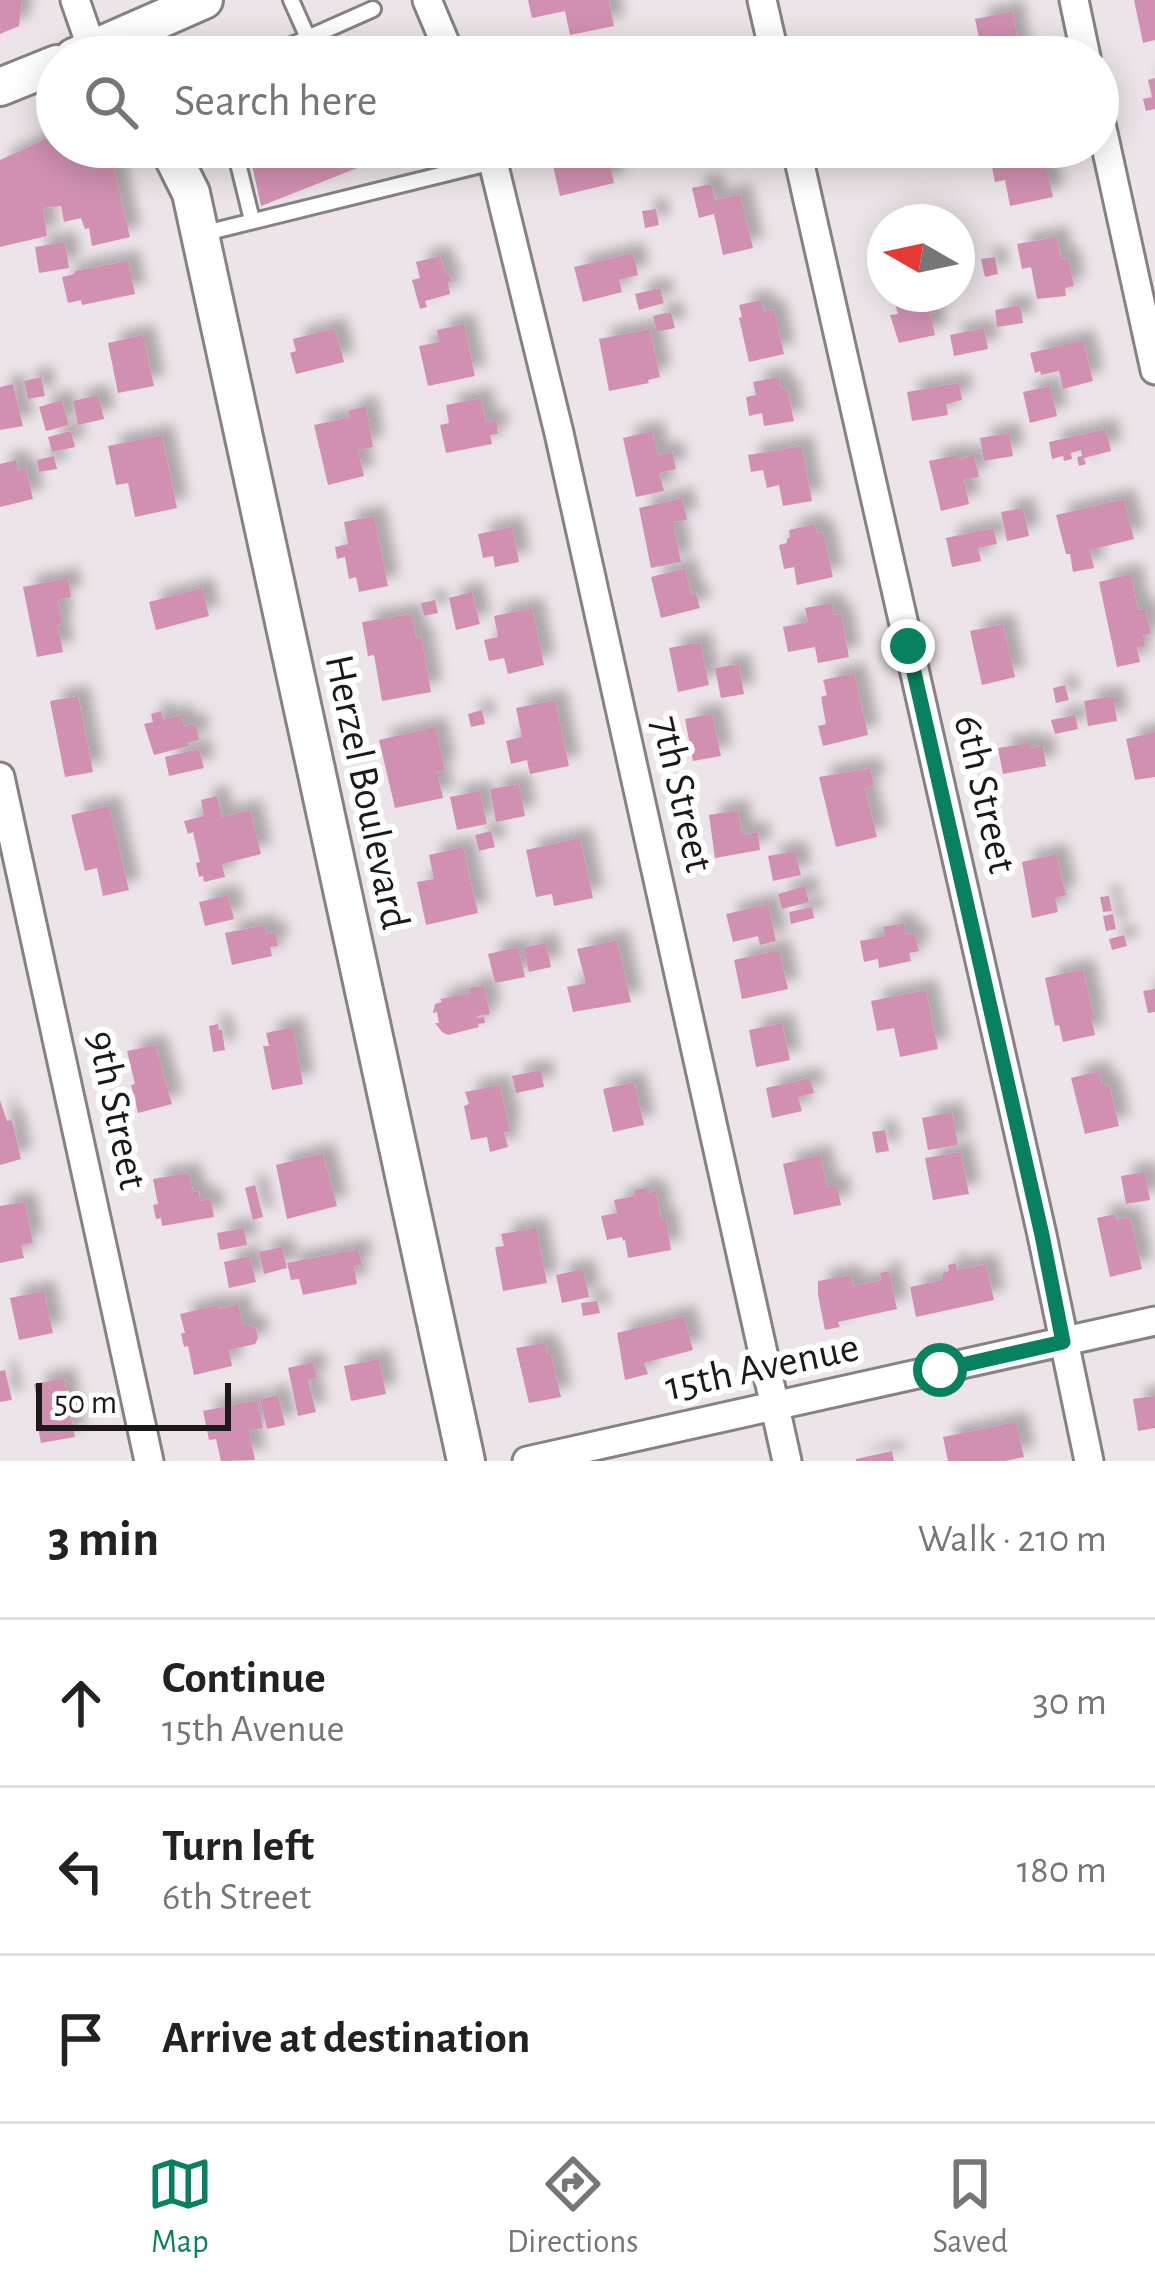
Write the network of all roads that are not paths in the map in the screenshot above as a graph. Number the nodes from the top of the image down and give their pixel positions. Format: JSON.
{"nodes":[{"id":1,"x":75,"y":0,"type":"edge"},
{"id":2,"x":204,"y":0,"type":"edge"},
{"id":3,"x":291,"y":0,"type":"edge"},
{"id":4,"x":427,"y":0,"type":"edge"},
{"id":5,"x":762,"y":0,"type":"edge"},
{"id":6,"x":1074,"y":0,"type":"edge"},
{"id":7,"x":373,"y":9,"type":"dead end"},
{"id":8,"x":84,"y":36,"type":"edge"},
{"id":9,"x":127,"y":36,"type":"edge"},
{"id":10,"x":307,"y":36,"type":"edge"},
{"id":11,"x":312,"y":36,"type":"edge"},
{"id":12,"x":443,"y":36,"type":"edge"},
{"id":13,"x":770,"y":36,"type":"edge"},
{"id":14,"x":1082,"y":36,"type":"edge"},
{"id":15,"x":36,"y":73,"type":"edge"},
{"id":16,"x":0,"y":88,"type":"edge"},
{"id":17,"x":178,"y":168,"type":"edge"},
{"id":18,"x":239,"y":168,"type":"edge"},
{"id":19,"x":440,"y":168,"type":"edge"},
{"id":20,"x":493,"y":168,"type":"edge"},
{"id":21,"x":801,"y":168,"type":"edge"},
{"id":22,"x":1111,"y":168,"type":"edge"},
{"id":23,"x":252,"y":220,"type":"junction"},
{"id":24,"x":200,"y":234,"type":"junction"},
{"id":25,"x":1155,"y":370,"type":"edge"},
{"id":26,"x":0,"y":777,"type":"edge"},
{"id":27,"x":1155,"y":1321,"type":"edge"},
{"id":28,"x":1063,"y":1342,"type":"junction"},
{"id":29,"x":775,"y":1407,"type":"junction"},
{"id":30,"x":149,"y":1461,"type":"edge"},
{"id":31,"x":466,"y":1461,"type":"edge"},
{"id":32,"x":527,"y":1461,"type":"edge"},
{"id":33,"x":787,"y":1461,"type":"edge"},
{"id":34,"x":1089,"y":1461,"type":"edge"}],
"edges":[{"from":1,"to":8,"type":"street"},
{"from":2,"to":9,"type":"street"},
{"from":3,"to":10,"type":"lane"},
{"from":4,"to":12,"type":"street"},
{"from":5,"to":13,"type":"street"},
{"from":6,"to":14,"type":"street"},
{"from":7,"to":11,"type":"lane"},
{"from":15,"to":16,"type":"street"},
{"from":17,"to":24,"type":"street","name":"Herzel Boulevard"},
{"from":18,"to":23,"type":"lane"},
{"from":19,"to":23,"type":"lane"},
{"from":20,"to":29,"type":"street","name":"7th Street"},
{"from":21,"to":28,"type":"street","name":"6th Street"},
{"from":22,"to":25,"type":"street"},
{"from":23,"to":24,"type":"lane"},
{"from":24,"to":31,"type":"street","name":"Herzel Boulevard"},
{"from":26,"to":30,"type":"street","name":"9th Street"},
{"from":27,"to":28,"type":"street","name":"15th Avenue"},
{"from":28,"to":29,"type":"street","name":"15th Avenue"},
{"from":28,"to":34,"type":"street","name":"6th Street"},
{"from":29,"to":32,"type":"street","name":"15th Avenue"},
{"from":29,"to":33,"type":"street","name":"7th Street"}]}
